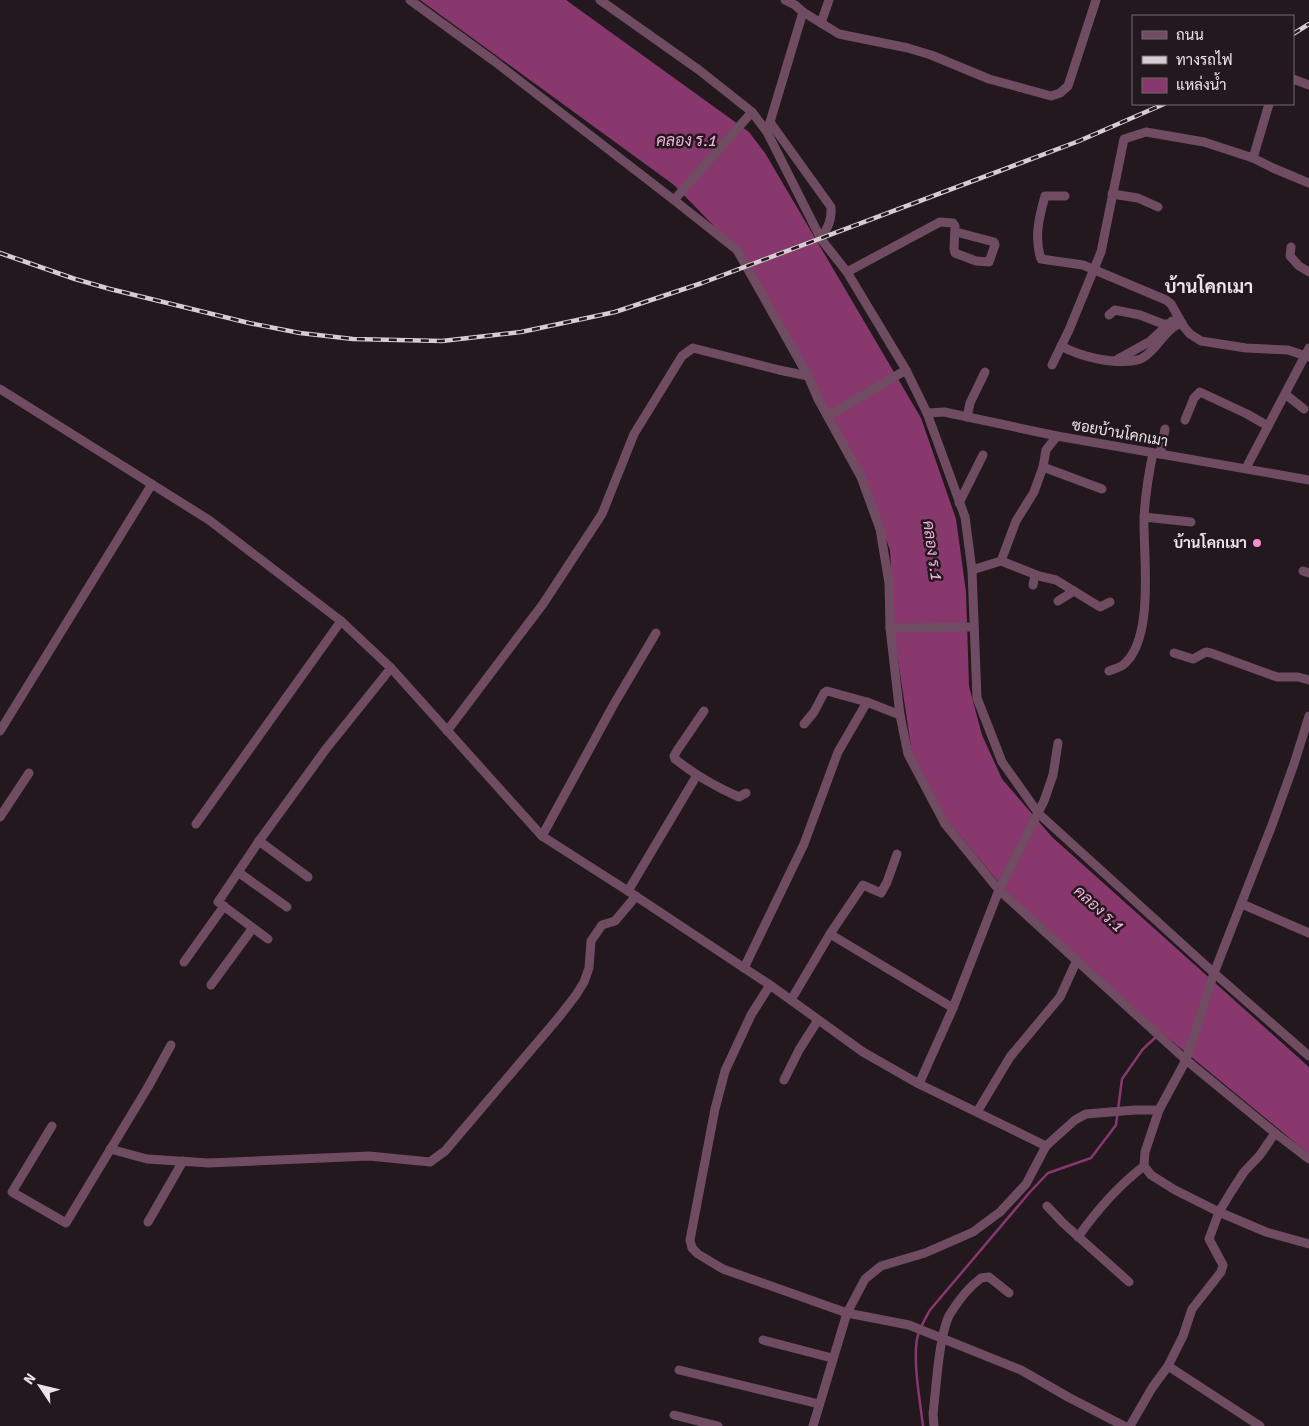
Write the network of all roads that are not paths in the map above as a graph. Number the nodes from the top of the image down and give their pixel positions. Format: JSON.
{"nodes":[{"id":1,"x":410,"y":0,"type":"edge"},
{"id":2,"x":600,"y":0,"type":"edge"},
{"id":3,"x":785,"y":0,"type":"edge"},
{"id":4,"x":829,"y":0,"type":"edge"},
{"id":5,"x":1096,"y":0,"type":"edge"},
{"id":6,"x":803,"y":12,"type":"junction"},
{"id":7,"x":821,"y":23,"type":"junction"},
{"id":8,"x":1294,"y":79,"type":"edge"},
{"id":9,"x":1309,"y":85,"type":"edge"},
{"id":10,"x":1269,"y":105,"type":"edge"},
{"id":11,"x":752,"y":112,"type":"junction"},
{"id":12,"x":769,"y":127,"type":"junction"},
{"id":13,"x":1253,"y":158,"type":"junction"},
{"id":14,"x":1309,"y":183,"type":"edge"},
{"id":15,"x":1112,"y":194,"type":"junction"},
{"id":16,"x":1065,"y":196,"type":"dead end"},
{"id":17,"x":674,"y":200,"type":"junction"},
{"id":18,"x":1158,"y":207,"type":"dead end"},
{"id":19,"x":956,"y":232,"type":"junction"},
{"id":20,"x":820,"y":239,"type":"junction"},
{"id":21,"x":1291,"y":247,"type":"dead end"},
{"id":22,"x":1094,"y":271,"type":"junction"},
{"id":23,"x":847,"y":272,"type":"junction"},
{"id":24,"x":1309,"y":272,"type":"edge"},
{"id":25,"x":1109,"y":315,"type":"dead end"},
{"id":26,"x":1180,"y":319,"type":"junction"},
{"id":27,"x":1168,"y":324,"type":"junction"},
{"id":28,"x":1061,"y":346,"type":"junction"},
{"id":29,"x":1308,"y":353,"type":"edge"},
{"id":30,"x":1113,"y":360,"type":"junction"},
{"id":31,"x":1052,"y":364,"type":"dead end"},
{"id":32,"x":903,"y":372,"type":"junction"},
{"id":33,"x":985,"y":372,"type":"dead end"},
{"id":34,"x":808,"y":376,"type":"junction"},
{"id":35,"x":0,"y":389,"type":"edge"},
{"id":36,"x":1285,"y":394,"type":"junction"},
{"id":37,"x":1304,"y":409,"type":"dead end"},
{"id":38,"x":831,"y":413,"type":"junction"},
{"id":39,"x":927,"y":413,"type":"junction"},
{"id":40,"x":967,"y":417,"type":"junction"},
{"id":41,"x":1186,"y":420,"type":"dead end"},
{"id":42,"x":1268,"y":426,"type":"junction"},
{"id":43,"x":1165,"y":429,"type":"dead end"},
{"id":44,"x":1056,"y":436,"type":"junction"},
{"id":45,"x":1156,"y":453,"type":"junction"},
{"id":46,"x":983,"y":455,"type":"dead end"},
{"id":47,"x":1043,"y":467,"type":"junction"},
{"id":48,"x":1246,"y":468,"type":"junction"},
{"id":49,"x":1309,"y":480,"type":"edge"},
{"id":50,"x":152,"y":484,"type":"junction"},
{"id":51,"x":1102,"y":489,"type":"dead end"},
{"id":52,"x":959,"y":503,"type":"junction"},
{"id":53,"x":1144,"y":517,"type":"junction"},
{"id":54,"x":1190,"y":522,"type":"dead end"},
{"id":55,"x":1001,"y":560,"type":"junction"},
{"id":56,"x":972,"y":570,"type":"junction"},
{"id":57,"x":1035,"y":575,"type":"junction"},
{"id":58,"x":1033,"y":585,"type":"dead end"},
{"id":59,"x":1074,"y":591,"type":"junction"},
{"id":60,"x":1058,"y":601,"type":"dead end"},
{"id":61,"x":1110,"y":602,"type":"dead end"},
{"id":62,"x":341,"y":621,"type":"junction"},
{"id":63,"x":973,"y":627,"type":"junction"},
{"id":64,"x":890,"y":628,"type":"junction"},
{"id":65,"x":656,"y":633,"type":"dead end"},
{"id":66,"x":1174,"y":653,"type":"dead end"},
{"id":67,"x":391,"y":668,"type":"junction"},
{"id":68,"x":1109,"y":671,"type":"dead end"},
{"id":69,"x":1309,"y":680,"type":"edge"},
{"id":70,"x":867,"y":702,"type":"junction"},
{"id":71,"x":704,"y":711,"type":"dead end"},
{"id":72,"x":900,"y":715,"type":"junction"},
{"id":73,"x":1309,"y":718,"type":"edge"},
{"id":74,"x":804,"y":724,"type":"dead end"},
{"id":75,"x":0,"y":731,"type":"edge"},
{"id":76,"x":448,"y":732,"type":"junction"},
{"id":77,"x":1058,"y":742,"type":"dead end"},
{"id":78,"x":29,"y":773,"type":"dead end"},
{"id":79,"x":697,"y":776,"type":"junction"},
{"id":80,"x":746,"y":793,"type":"dead end"},
{"id":81,"x":1039,"y":814,"type":"junction"},
{"id":82,"x":0,"y":817,"type":"edge"},
{"id":83,"x":196,"y":824,"type":"dead end"},
{"id":84,"x":542,"y":836,"type":"junction"},
{"id":85,"x":258,"y":841,"type":"junction"},
{"id":86,"x":897,"y":854,"type":"dead end"},
{"id":87,"x":238,"y":872,"type":"junction"},
{"id":88,"x":308,"y":877,"type":"dead end"},
{"id":89,"x":999,"y":890,"type":"junction"},
{"id":90,"x":628,"y":891,"type":"junction"},
{"id":91,"x":636,"y":896,"type":"junction"},
{"id":92,"x":1242,"y":904,"type":"junction"},
{"id":93,"x":224,"y":906,"type":"junction"},
{"id":94,"x":287,"y":907,"type":"dead end"},
{"id":95,"x":252,"y":928,"type":"junction"},
{"id":96,"x":1309,"y":933,"type":"edge"},
{"id":97,"x":830,"y":934,"type":"junction"},
{"id":98,"x":268,"y":939,"type":"dead end"},
{"id":99,"x":1077,"y":960,"type":"junction"},
{"id":100,"x":184,"y":962,"type":"dead end"},
{"id":101,"x":744,"y":968,"type":"junction"},
{"id":102,"x":1214,"y":973,"type":"junction"},
{"id":103,"x":211,"y":985,"type":"dead end"},
{"id":104,"x":770,"y":985,"type":"junction"},
{"id":105,"x":791,"y":1000,"type":"junction"},
{"id":106,"x":953,"y":1008,"type":"junction"},
{"id":107,"x":818,"y":1020,"type":"junction"},
{"id":108,"x":171,"y":1045,"type":"dead end"},
{"id":109,"x":1309,"y":1056,"type":"edge"},
{"id":110,"x":1186,"y":1060,"type":"junction"},
{"id":111,"x":784,"y":1080,"type":"dead end"},
{"id":112,"x":919,"y":1084,"type":"junction"},
{"id":113,"x":1159,"y":1110,"type":"junction"},
{"id":114,"x":977,"y":1112,"type":"junction"},
{"id":115,"x":52,"y":1126,"type":"dead end"},
{"id":116,"x":1275,"y":1133,"type":"junction"},
{"id":117,"x":1046,"y":1146,"type":"junction"},
{"id":118,"x":110,"y":1149,"type":"junction"},
{"id":119,"x":1309,"y":1159,"type":"edge"},
{"id":120,"x":183,"y":1161,"type":"junction"},
{"id":121,"x":1144,"y":1166,"type":"junction"},
{"id":122,"x":1047,"y":1206,"type":"dead end"},
{"id":123,"x":1219,"y":1212,"type":"junction"},
{"id":124,"x":148,"y":1222,"type":"dead end"},
{"id":125,"x":1078,"y":1236,"type":"junction"},
{"id":126,"x":1309,"y":1244,"type":"edge"},
{"id":127,"x":1128,"y":1282,"type":"dead end"},
{"id":128,"x":1009,"y":1292,"type":"dead end"},
{"id":129,"x":847,"y":1313,"type":"junction"},
{"id":130,"x":943,"y":1338,"type":"junction"},
{"id":131,"x":763,"y":1340,"type":"dead end"},
{"id":132,"x":832,"y":1358,"type":"junction"},
{"id":133,"x":1168,"y":1366,"type":"junction"},
{"id":134,"x":679,"y":1370,"type":"dead end"},
{"id":135,"x":819,"y":1404,"type":"junction"},
{"id":136,"x":674,"y":1415,"type":"dead end"},
{"id":137,"x":718,"y":1426,"type":"edge"},
{"id":138,"x":813,"y":1426,"type":"edge"},
{"id":139,"x":934,"y":1426,"type":"edge"},
{"id":140,"x":1124,"y":1426,"type":"edge"},
{"id":141,"x":1130,"y":1426,"type":"edge"},
{"id":142,"x":1260,"y":1426,"type":"edge"}],
"edges":[{"from":1,"to":17,"type":"street"},
{"from":2,"to":11,"type":"street"},
{"from":3,"to":6,"type":"street"},
{"from":4,"to":7,"type":"street"},
{"from":5,"to":7,"type":"street"},
{"from":6,"to":7,"type":"street"},
{"from":6,"to":12,"type":"street"},
{"from":8,"to":9,"type":"street"},
{"from":10,"to":13,"type":"street"},
{"from":11,"to":12,"type":"street"},
{"from":11,"to":17,"type":"street"},
{"from":12,"to":20,"type":"street"},
{"from":12,"to":20,"type":"street"},
{"from":13,"to":14,"type":"street"},
{"from":13,"to":15,"type":"street"},
{"from":15,"to":18,"type":"street"},
{"from":15,"to":22,"type":"street"},
{"from":16,"to":22,"type":"street"},
{"from":17,"to":34,"type":"street"},
{"from":19,"to":19,"type":"street"},
{"from":19,"to":23,"type":"street"},
{"from":20,"to":23,"type":"street"},
{"from":21,"to":24,"type":"street"},
{"from":22,"to":26,"type":"street"},
{"from":22,"to":28,"type":"street"},
{"from":23,"to":32,"type":"street"},
{"from":25,"to":27,"type":"street"},
{"from":26,"to":27,"type":"street"},
{"from":26,"to":29,"type":"street"},
{"from":26,"to":30,"type":"street"},
{"from":27,"to":30,"type":"street"},
{"from":28,"to":30,"type":"street"},
{"from":28,"to":31,"type":"street"},
{"from":29,"to":36,"type":"street"},
{"from":32,"to":38,"type":"street"},
{"from":32,"to":39,"type":"street"},
{"from":33,"to":40,"type":"street"},
{"from":34,"to":38,"type":"street"},
{"from":34,"to":76,"type":"street"},
{"from":35,"to":50,"type":"street"},
{"from":36,"to":37,"type":"street"},
{"from":36,"to":42,"type":"street"},
{"from":38,"to":64,"type":"street"},
{"from":39,"to":40,"type":"street","name":"ซอยบ้านโคกเมา"},
{"from":39,"to":52,"type":"street"},
{"from":40,"to":44,"type":"street","name":"ซอยบ้านโคกเมา"},
{"from":41,"to":42,"type":"street"},
{"from":42,"to":48,"type":"street"},
{"from":43,"to":45,"type":"street"},
{"from":44,"to":45,"type":"street","name":"ซอยบ้านโคกเมา"},
{"from":44,"to":47,"type":"street"},
{"from":45,"to":48,"type":"street","name":"ซอยบ้านโคกเมา"},
{"from":45,"to":53,"type":"street"},
{"from":46,"to":52,"type":"street"},
{"from":47,"to":51,"type":"street"},
{"from":47,"to":55,"type":"street"},
{"from":48,"to":49,"type":"street","name":"ซอยบ้านโคกเมา"},
{"from":50,"to":62,"type":"street"},
{"from":50,"to":75,"type":"street"},
{"from":52,"to":56,"type":"street"},
{"from":53,"to":54,"type":"street"},
{"from":53,"to":68,"type":"street"},
{"from":55,"to":56,"type":"street"},
{"from":55,"to":57,"type":"street"},
{"from":56,"to":63,"type":"street"},
{"from":57,"to":58,"type":"street"},
{"from":57,"to":59,"type":"street"},
{"from":59,"to":60,"type":"street"},
{"from":59,"to":61,"type":"street"},
{"from":62,"to":67,"type":"street"},
{"from":62,"to":83,"type":"street"},
{"from":63,"to":64,"type":"street"},
{"from":63,"to":81,"type":"street"},
{"from":64,"to":72,"type":"street"},
{"from":65,"to":84,"type":"street"},
{"from":66,"to":69,"type":"street"},
{"from":67,"to":76,"type":"street"},
{"from":67,"to":85,"type":"street"},
{"from":70,"to":72,"type":"street"},
{"from":70,"to":74,"type":"street"},
{"from":70,"to":101,"type":"street"},
{"from":71,"to":79,"type":"street"},
{"from":72,"to":89,"type":"street"},
{"from":73,"to":92,"type":"street"},
{"from":76,"to":84,"type":"street"},
{"from":77,"to":81,"type":"street"},
{"from":78,"to":82,"type":"street"},
{"from":79,"to":80,"type":"street"},
{"from":79,"to":90,"type":"street"},
{"from":81,"to":89,"type":"street"},
{"from":81,"to":102,"type":"street"},
{"from":84,"to":90,"type":"street"},
{"from":85,"to":87,"type":"street"},
{"from":85,"to":88,"type":"street"},
{"from":86,"to":97,"type":"street"},
{"from":87,"to":93,"type":"street"},
{"from":87,"to":94,"type":"street"},
{"from":89,"to":99,"type":"street"},
{"from":89,"to":106,"type":"street"},
{"from":90,"to":91,"type":"street"},
{"from":91,"to":101,"type":"street"},
{"from":91,"to":120,"type":"street"},
{"from":92,"to":96,"type":"street"},
{"from":92,"to":102,"type":"street"},
{"from":93,"to":95,"type":"street"},
{"from":93,"to":100,"type":"street"},
{"from":95,"to":98,"type":"street"},
{"from":95,"to":103,"type":"street"},
{"from":97,"to":105,"type":"street"},
{"from":97,"to":106,"type":"street"},
{"from":99,"to":110,"type":"street"},
{"from":99,"to":114,"type":"street"},
{"from":101,"to":104,"type":"street"},
{"from":102,"to":109,"type":"street"},
{"from":102,"to":110,"type":"street"},
{"from":104,"to":105,"type":"street"},
{"from":104,"to":129,"type":"street"},
{"from":105,"to":107,"type":"street"},
{"from":106,"to":112,"type":"street"},
{"from":107,"to":111,"type":"street"},
{"from":107,"to":112,"type":"street"},
{"from":108,"to":118,"type":"street"},
{"from":110,"to":113,"type":"street"},
{"from":110,"to":116,"type":"street"},
{"from":112,"to":114,"type":"street"},
{"from":113,"to":117,"type":"street"},
{"from":113,"to":121,"type":"street"},
{"from":114,"to":117,"type":"street"},
{"from":115,"to":118,"type":"street"},
{"from":116,"to":119,"type":"street"},
{"from":116,"to":123,"type":"street"},
{"from":117,"to":129,"type":"street"},
{"from":118,"to":120,"type":"street"},
{"from":120,"to":124,"type":"street"},
{"from":121,"to":123,"type":"street"},
{"from":121,"to":125,"type":"street"},
{"from":122,"to":125,"type":"street"},
{"from":123,"to":126,"type":"street"},
{"from":123,"to":133,"type":"street"},
{"from":125,"to":127,"type":"street"},
{"from":128,"to":130,"type":"street"},
{"from":129,"to":130,"type":"street"},
{"from":129,"to":132,"type":"street"},
{"from":130,"to":139,"type":"street"},
{"from":130,"to":140,"type":"street"},
{"from":131,"to":132,"type":"street"},
{"from":132,"to":135,"type":"street"},
{"from":133,"to":141,"type":"street"},
{"from":133,"to":142,"type":"street"},
{"from":134,"to":135,"type":"street"},
{"from":135,"to":138,"type":"street"},
{"from":136,"to":137,"type":"street"}]}
